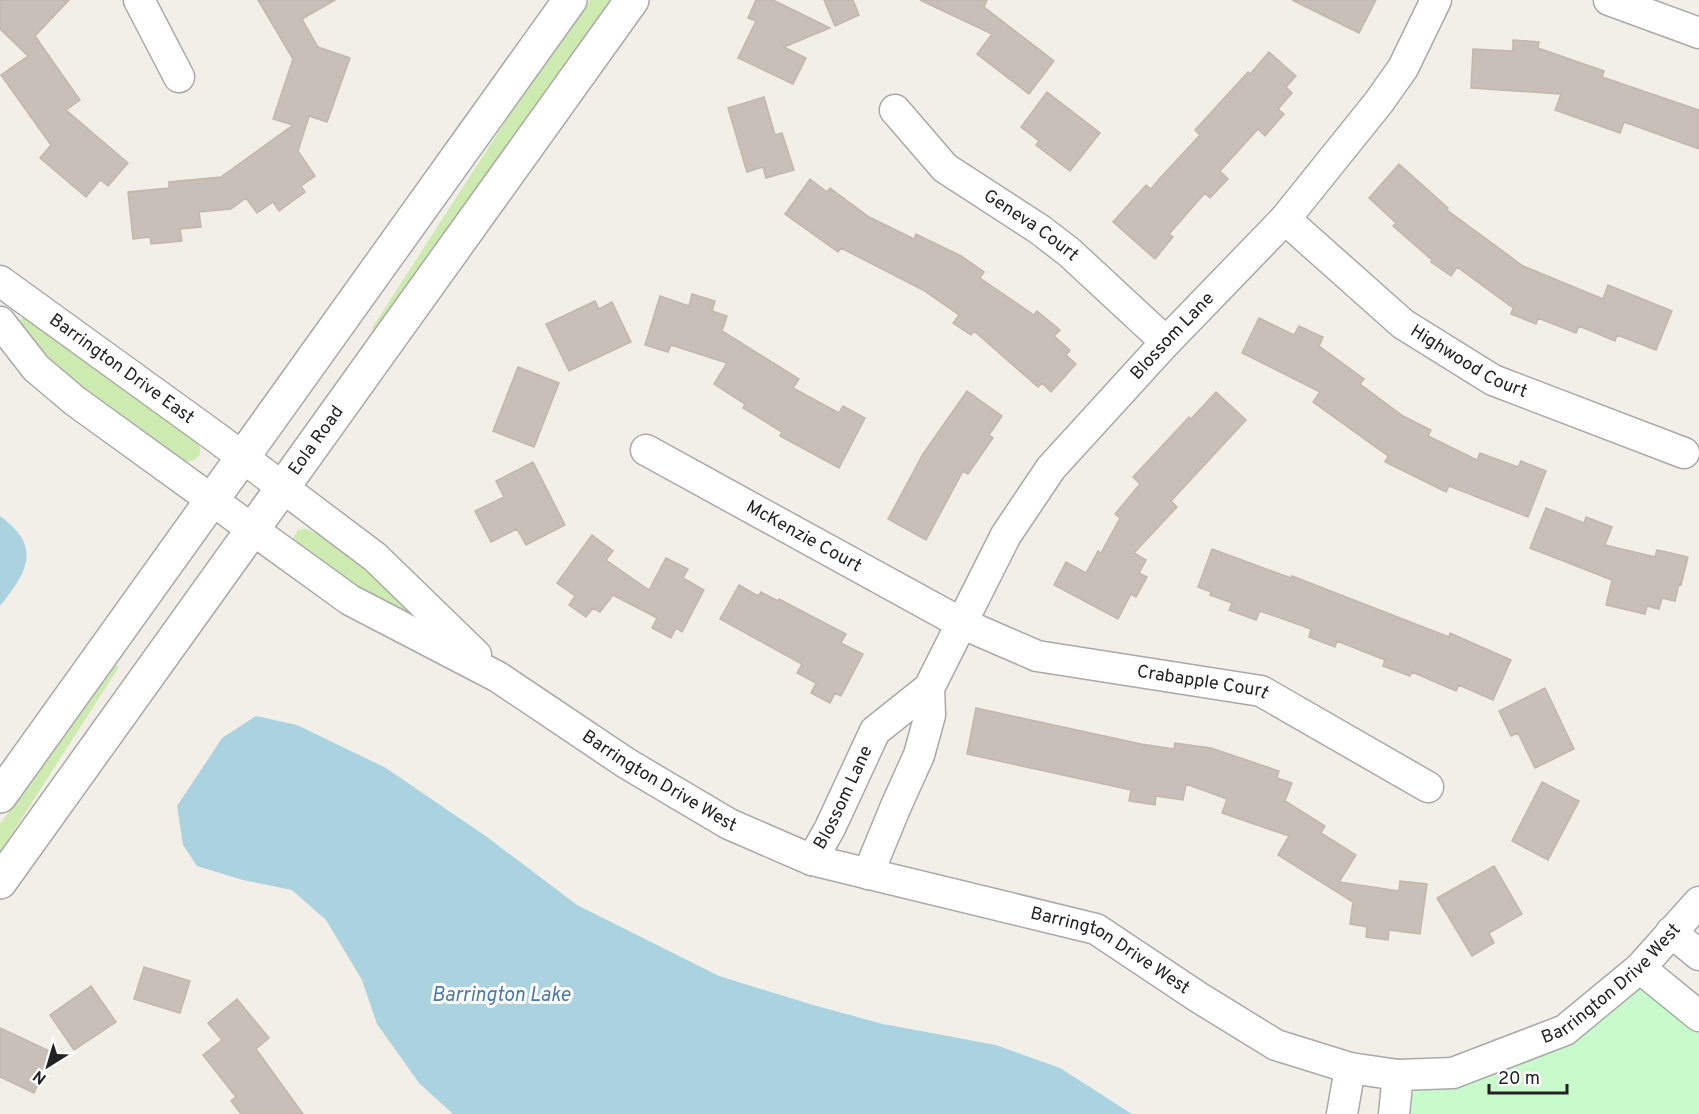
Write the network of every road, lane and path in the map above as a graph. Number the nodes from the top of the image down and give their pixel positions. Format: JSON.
{"nodes":[{"id":1,"x":138,"y":0,"type":"edge"},
{"id":2,"x":570,"y":0,"type":"edge"},
{"id":3,"x":632,"y":0,"type":"edge"},
{"id":4,"x":1436,"y":0,"type":"edge"},
{"id":5,"x":1609,"y":0,"type":"edge"},
{"id":6,"x":1699,"y":33,"type":"edge"},
{"id":7,"x":179,"y":77,"type":"dead end"},
{"id":8,"x":894,"y":110,"type":"dead end"},
{"id":9,"x":1285,"y":219,"type":"junction"},
{"id":10,"x":0,"y":281,"type":"edge"},
{"id":11,"x":0,"y":322,"type":"edge"},
{"id":12,"x":1166,"y":342,"type":"junction"},
{"id":13,"x":646,"y":450,"type":"dead end"},
{"id":14,"x":1684,"y":453,"type":"dead end"},
{"id":15,"x":242,"y":458,"type":"junction"},
{"id":16,"x":283,"y":488,"type":"junction"},
{"id":17,"x":212,"y":499,"type":"junction"},
{"id":18,"x":252,"y":531,"type":"junction"},
{"id":19,"x":961,"y":623,"type":"junction"},
{"id":20,"x":498,"y":677,"type":"junction"},
{"id":21,"x":929,"y":688,"type":"junction"},
{"id":22,"x":1428,"y":787,"type":"dead end"},
{"id":23,"x":0,"y":796,"type":"edge"},
{"id":24,"x":812,"y":860,"type":"junction"},
{"id":25,"x":868,"y":874,"type":"junction"},
{"id":26,"x":0,"y":882,"type":"edge"},
{"id":27,"x":1699,"y":902,"type":"edge"},
{"id":28,"x":1671,"y":932,"type":"junction"},
{"id":29,"x":1699,"y":955,"type":"edge"},
{"id":30,"x":1640,"y":968,"type":"junction"},
{"id":31,"x":1699,"y":1016,"type":"edge"},
{"id":32,"x":1350,"y":1068,"type":"junction"},
{"id":33,"x":1398,"y":1075,"type":"junction"},
{"id":34,"x":1342,"y":1114,"type":"edge"},
{"id":35,"x":1394,"y":1114,"type":"edge"}],
"edges":[{"from":1,"to":7,"type":"street"},
{"from":2,"to":15,"type":"street"},
{"from":3,"to":16,"type":"street","name":"Eola Road"},
{"from":4,"to":9,"type":"street","name":"Blossom Lane"},
{"from":5,"to":6,"type":"street"},
{"from":8,"to":12,"type":"street","name":"Geneva Court"},
{"from":9,"to":12,"type":"street","name":"Blossom Lane"},
{"from":9,"to":14,"type":"street","name":"Highwood Court"},
{"from":10,"to":15,"type":"street","name":"Barrington Drive East"},
{"from":11,"to":17,"type":"street"},
{"from":12,"to":19,"type":"street","name":"Blossom Lane"},
{"from":13,"to":19,"type":"street","name":"McKenzie Court"},
{"from":15,"to":16,"type":"street","name":"Barrington Drive West"},
{"from":15,"to":17,"type":"street"},
{"from":16,"to":18,"type":"street","name":"Eola Road"},
{"from":16,"to":20,"type":"street","name":"Barrington Drive West"},
{"from":17,"to":18,"type":"street","name":"Barrington Drive West"},
{"from":17,"to":23,"type":"street"},
{"from":18,"to":20,"type":"street","name":"Barrington Drive West"},
{"from":18,"to":26,"type":"street","name":"Eola Road"},
{"from":19,"to":21,"type":"street","name":"Blossom Lane"},
{"from":19,"to":22,"type":"street","name":"Crabapple Court"},
{"from":20,"to":24,"type":"street","name":"Barrington Drive West"},
{"from":21,"to":24,"type":"street","name":"Blossom Lane"},
{"from":21,"to":25,"type":"street","name":"Blossom Lane"},
{"from":24,"to":25,"type":"street","name":"Barrington Drive West"},
{"from":25,"to":32,"type":"street","name":"Barrington Drive West"},
{"from":27,"to":28,"type":"street","name":"Barrington Drive West"},
{"from":28,"to":29,"type":"street"},
{"from":28,"to":30,"type":"street","name":"Barrington Drive West"},
{"from":30,"to":31,"type":"street"},
{"from":30,"to":33,"type":"street","name":"Barrington Drive West"},
{"from":32,"to":33,"type":"street","name":"Barrington Drive West"},
{"from":32,"to":34,"type":"street"},
{"from":33,"to":35,"type":"street"}]}
